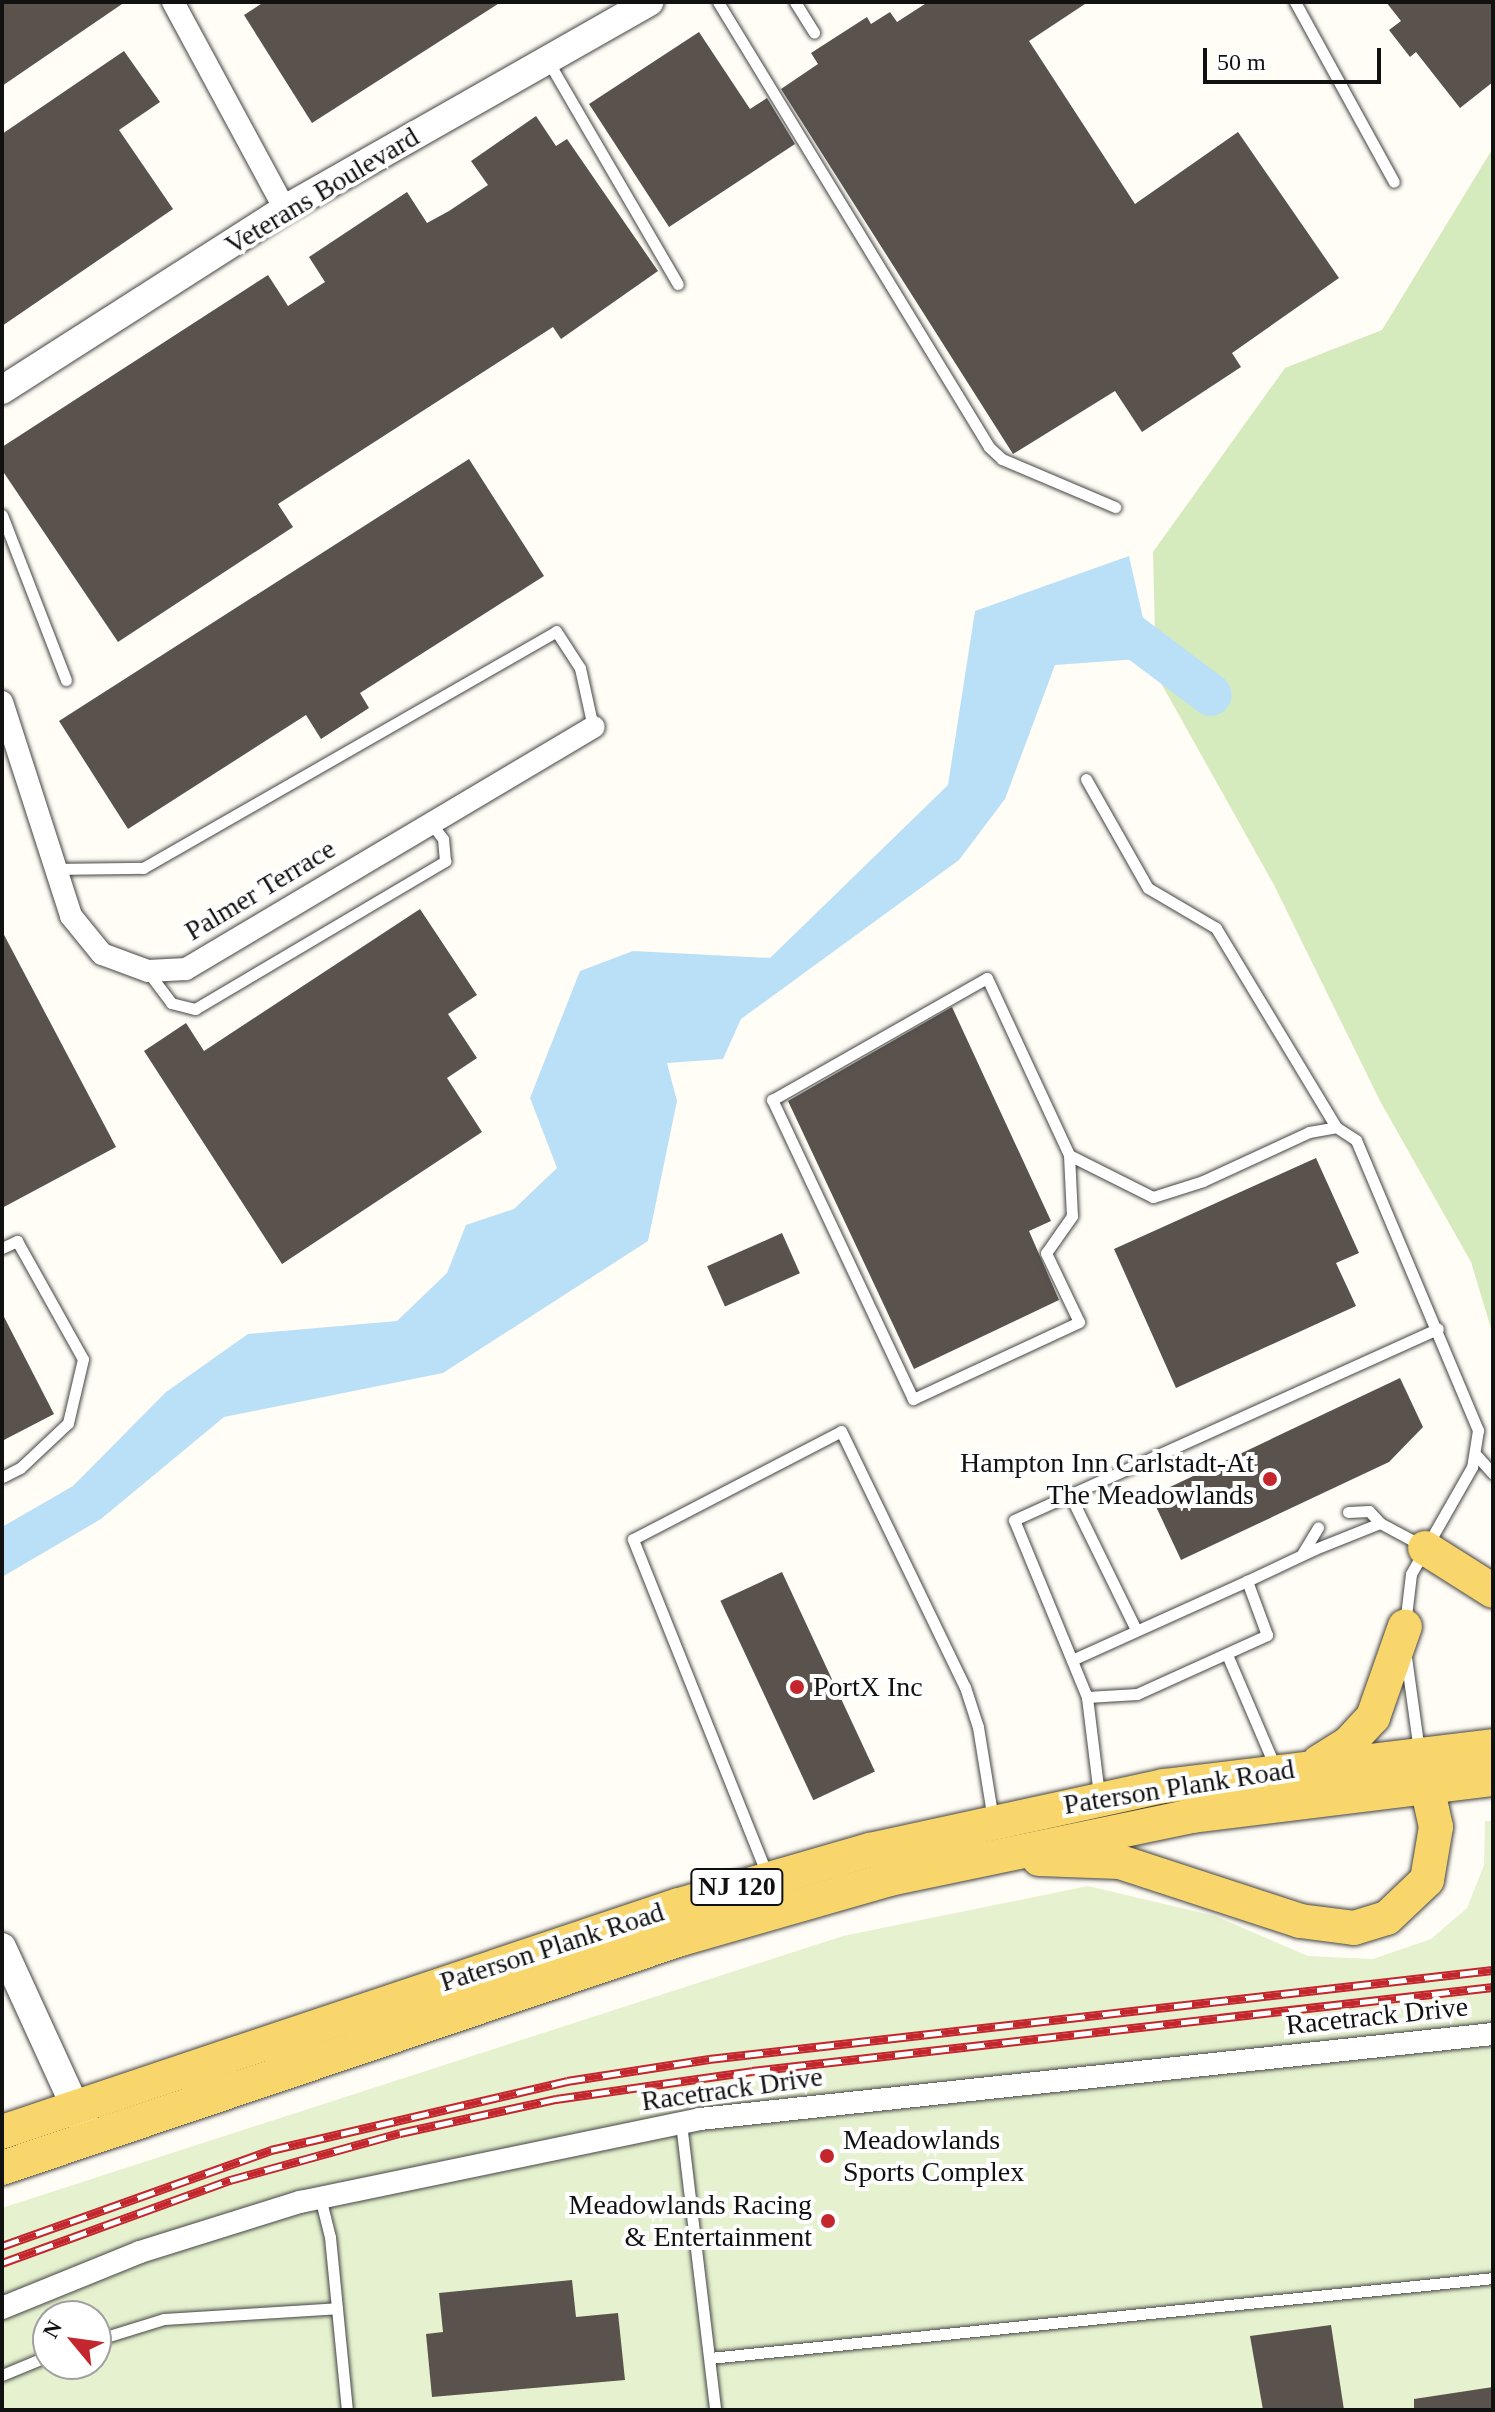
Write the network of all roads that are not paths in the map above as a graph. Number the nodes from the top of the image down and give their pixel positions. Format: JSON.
{"nodes":[{"id":1,"x":173,"y":2,"type":"edge"},
{"id":2,"x":649,"y":2,"type":"edge"},
{"id":3,"x":718,"y":2,"type":"edge"},
{"id":4,"x":795,"y":2,"type":"edge"},
{"id":5,"x":1295,"y":2,"type":"edge"},
{"id":6,"x":814,"y":33,"type":"dead end"},
{"id":7,"x":548,"y":60,"type":"junction"},
{"id":8,"x":1394,"y":182,"type":"dead end"},
{"id":9,"x":285,"y":209,"type":"junction"},
{"id":10,"x":678,"y":284,"type":"dead end"},
{"id":11,"x":2,"y":390,"type":"edge"},
{"id":12,"x":1115,"y":507,"type":"dead end"},
{"id":13,"x":2,"y":515,"type":"edge"},
{"id":14,"x":66,"y":680,"type":"dead end"},
{"id":15,"x":2,"y":702,"type":"edge"},
{"id":16,"x":593,"y":727,"type":"joint"},
{"id":17,"x":1086,"y":779,"type":"dead end"},
{"id":18,"x":431,"y":823,"type":"junction"},
{"id":19,"x":56,"y":869,"type":"junction"},
{"id":20,"x":148,"y":971,"type":"junction"},
{"id":21,"x":1336,"y":1127,"type":"junction"},
{"id":22,"x":1069,"y":1155,"type":"junction"},
{"id":23,"x":2,"y":1248,"type":"edge"},
{"id":24,"x":1438,"y":1329,"type":"junction"},
{"id":25,"x":1477,"y":1456,"type":"junction"},
{"id":26,"x":1493,"y":1474,"type":"edge"},
{"id":27,"x":2,"y":1477,"type":"edge"},
{"id":28,"x":1070,"y":1495,"type":"junction"},
{"id":29,"x":1348,"y":1512,"type":"dead end"},
{"id":30,"x":1380,"y":1523,"type":"junction"},
{"id":31,"x":1318,"y":1527,"type":"dead end"},
{"id":32,"x":1425,"y":1548,"type":"junction"},
{"id":33,"x":1301,"y":1555,"type":"junction"},
{"id":34,"x":1247,"y":1581,"type":"junction"},
{"id":35,"x":1493,"y":1591,"type":"edge"},
{"id":36,"x":1405,"y":1626,"type":"junction"},
{"id":37,"x":1136,"y":1630,"type":"junction"},
{"id":38,"x":1228,"y":1657,"type":"junction"},
{"id":39,"x":1072,"y":1660,"type":"junction"},
{"id":40,"x":1087,"y":1697,"type":"junction"},
{"id":41,"x":1493,"y":1746,"type":"edge"},
{"id":42,"x":1419,"y":1752,"type":"junction"},
{"id":43,"x":1314,"y":1765,"type":"junction"},
{"id":44,"x":1276,"y":1769,"type":"junction"},
{"id":45,"x":1493,"y":1779,"type":"edge"},
{"id":46,"x":1427,"y":1785,"type":"junction"},
{"id":47,"x":1099,"y":1798,"type":"junction"},
{"id":48,"x":993,"y":1820,"type":"junction"},
{"id":49,"x":975,"y":1858,"type":"junction"},
{"id":50,"x":768,"y":1877,"type":"junction"},
{"id":51,"x":2,"y":1947,"type":"edge"},
{"id":52,"x":1493,"y":2034,"type":"edge"},
{"id":53,"x":76,"y":2107,"type":"junction"},
{"id":54,"x":681,"y":2123,"type":"junction"},
{"id":55,"x":2,"y":2132,"type":"edge"},
{"id":56,"x":89,"y":2138,"type":"junction"},
{"id":57,"x":2,"y":2168,"type":"edge"},
{"id":58,"x":320,"y":2197,"type":"junction"},
{"id":59,"x":1493,"y":2278,"type":"edge"},
{"id":60,"x":2,"y":2308,"type":"edge"},
{"id":61,"x":337,"y":2308,"type":"junction"},
{"id":62,"x":112,"y":2335,"type":"edge"},
{"id":63,"x":710,"y":2358,"type":"junction"},
{"id":64,"x":32,"y":2363,"type":"edge"},
{"id":65,"x":2,"y":2375,"type":"edge"},
{"id":66,"x":347,"y":2410,"type":"edge"},
{"id":67,"x":715,"y":2410,"type":"edge"}],
"edges":[{"from":1,"to":9,"type":"street"},
{"from":2,"to":7,"type":"street","name":"Veterans Boulevard"},
{"from":3,"to":12,"type":"lane"},
{"from":4,"to":6,"type":"lane"},
{"from":5,"to":8,"type":"lane"},
{"from":7,"to":9,"type":"street","name":"Veterans Boulevard"},
{"from":7,"to":10,"type":"lane"},
{"from":9,"to":11,"type":"street","name":"Veterans Boulevard"},
{"from":13,"to":14,"type":"lane"},
{"from":15,"to":19,"type":"street","name":"Palmer Terrace"},
{"from":16,"to":18,"type":"street","name":"Palmer Terrace"},
{"from":16,"to":19,"type":"lane"},
{"from":17,"to":21,"type":"lane"},
{"from":18,"to":20,"type":"street","name":"Palmer Terrace"},
{"from":18,"to":20,"type":"lane"},
{"from":19,"to":20,"type":"street","name":"Palmer Terrace"},
{"from":21,"to":22,"type":"lane"},
{"from":21,"to":24,"type":"lane"},
{"from":22,"to":22,"type":"lane"},
{"from":23,"to":27,"type":"lane"},
{"from":24,"to":25,"type":"lane"},
{"from":24,"to":28,"type":"lane"},
{"from":25,"to":26,"type":"lane"},
{"from":25,"to":32,"type":"lane"},
{"from":28,"to":37,"type":"lane"},
{"from":28,"to":39,"type":"lane"},
{"from":29,"to":30,"type":"lane"},
{"from":30,"to":32,"type":"lane"},
{"from":30,"to":33,"type":"lane"},
{"from":31,"to":33,"type":"lane"},
{"from":32,"to":35,"type":"main road"},
{"from":32,"to":36,"type":"lane"},
{"from":33,"to":34,"type":"lane"},
{"from":34,"to":37,"type":"lane"},
{"from":34,"to":38,"type":"lane"},
{"from":36,"to":42,"type":"lane"},
{"from":36,"to":43,"type":"main road"},
{"from":37,"to":39,"type":"lane"},
{"from":38,"to":40,"type":"lane"},
{"from":38,"to":44,"type":"lane"},
{"from":39,"to":40,"type":"lane"},
{"from":40,"to":47,"type":"lane"},
{"from":41,"to":42,"type":"main road","name":"Paterson Plank Road","number":"NJ 120"},
{"from":42,"to":43,"type":"main road","name":"Paterson Plank Road","number":"NJ 120"},
{"from":42,"to":46,"type":"main road"},
{"from":43,"to":44,"type":"main road","name":"Paterson Plank Road","number":"NJ 120"},
{"from":44,"to":47,"type":"main road","name":"Paterson Plank Road","number":"NJ 120"},
{"from":45,"to":46,"type":"main road","number":"NJ 120"},
{"from":46,"to":49,"type":"main road","name":"Paterson Plank Road","number":"NJ 120"},
{"from":46,"to":49,"type":"main road"},
{"from":47,"to":48,"type":"main road","name":"Paterson Plank Road","number":"NJ 120"},
{"from":48,"to":50,"type":"main road","name":"Paterson Plank Road","number":"NJ 120"},
{"from":48,"to":50,"type":"lane"},
{"from":49,"to":56,"type":"main road","name":"Paterson Plank Road","number":"NJ 120"},
{"from":50,"to":53,"type":"main road","name":"Paterson Plank Road","number":"NJ 120"},
{"from":51,"to":53,"type":"street"},
{"from":52,"to":54,"type":"street","name":"Racetrack Drive"},
{"from":53,"to":55,"type":"main road","name":"Paterson Plank Road","number":"NJ 120"},
{"from":53,"to":56,"type":"street"},
{"from":54,"to":58,"type":"street","name":"Racetrack Drive"},
{"from":54,"to":63,"type":"lane"},
{"from":56,"to":57,"type":"main road","name":"Paterson Plank Road","number":"NJ 120"},
{"from":58,"to":60,"type":"street","name":"Racetrack Drive"},
{"from":58,"to":61,"type":"lane"},
{"from":59,"to":63,"type":"lane"},
{"from":61,"to":62,"type":"lane"},
{"from":61,"to":66,"type":"lane"},
{"from":63,"to":67,"type":"lane"},
{"from":64,"to":65,"type":"lane"}]}
